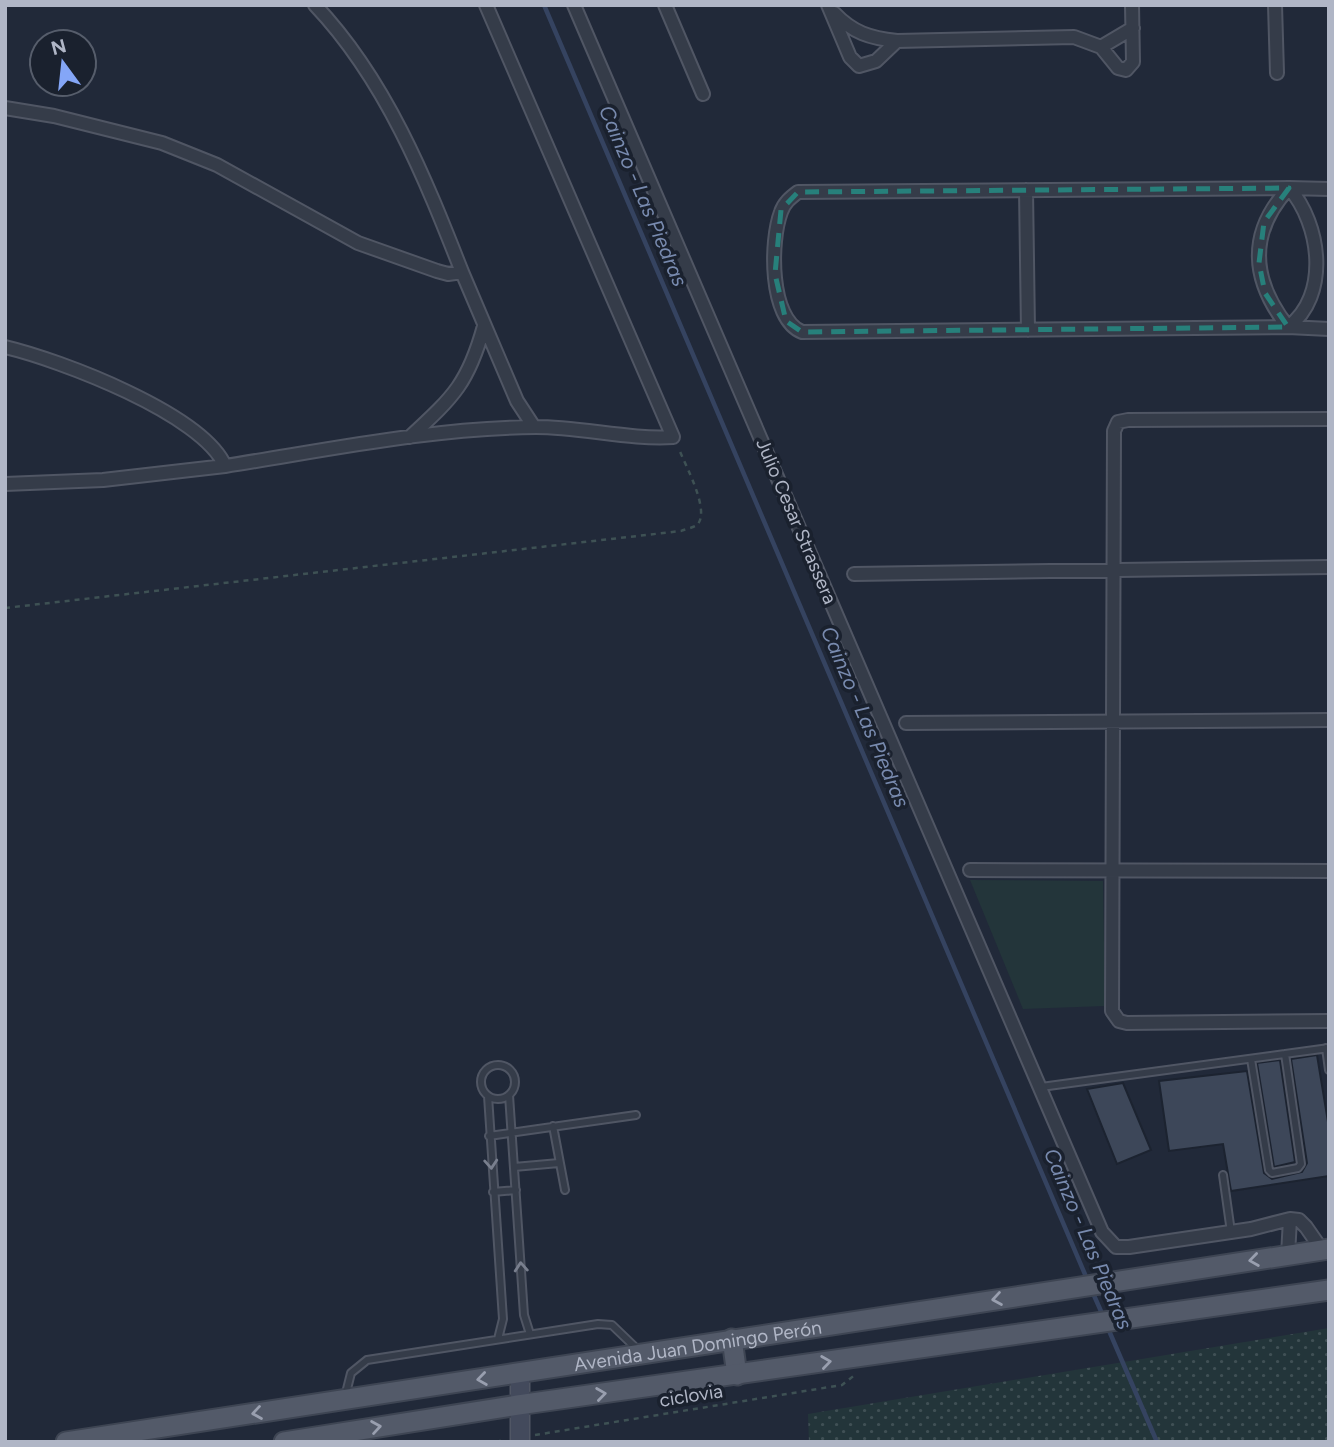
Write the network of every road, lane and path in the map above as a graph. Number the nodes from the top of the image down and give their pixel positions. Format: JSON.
{"nodes":[{"id":1,"x":316,"y":5,"type":"edge"},
{"id":2,"x":486,"y":5,"type":"edge"},
{"id":3,"x":574,"y":5,"type":"edge"},
{"id":4,"x":665,"y":5,"type":"edge"},
{"id":5,"x":1132,"y":5,"type":"edge"},
{"id":6,"x":1275,"y":5,"type":"edge"},
{"id":7,"x":829,"y":7,"type":"edge"},
{"id":8,"x":1133,"y":28,"type":"junction"},
{"id":9,"x":897,"y":41,"type":"junction"},
{"id":10,"x":1101,"y":47,"type":"junction"},
{"id":11,"x":1277,"y":73,"type":"dead end"},
{"id":12,"x":703,"y":94,"type":"dead end"},
{"id":13,"x":5,"y":108,"type":"edge"},
{"id":14,"x":1289,"y":188,"type":"junction"},
{"id":15,"x":1329,"y":189,"type":"edge"},
{"id":16,"x":1026,"y":190,"type":"junction"},
{"id":17,"x":1322,"y":259,"type":"edge"},
{"id":18,"x":462,"y":272,"type":"junction"},
{"id":19,"x":484,"y":326,"type":"junction"},
{"id":20,"x":1288,"y":327,"type":"junction"},
{"id":21,"x":1329,"y":329,"type":"edge"},
{"id":22,"x":1028,"y":330,"type":"junction"},
{"id":23,"x":5,"y":346,"type":"edge"},
{"id":24,"x":1329,"y":419,"type":"edge"},
{"id":25,"x":534,"y":427,"type":"junction"},
{"id":26,"x":410,"y":437,"type":"junction"},
{"id":27,"x":673,"y":437,"type":"junction"},
{"id":28,"x":225,"y":466,"type":"junction"},
{"id":29,"x":5,"y":484,"type":"edge"},
{"id":30,"x":1329,"y":567,"type":"edge"},
{"id":31,"x":1115,"y":570,"type":"junction"},
{"id":32,"x":854,"y":574,"type":"dead end"},
{"id":33,"x":5,"y":608,"type":"edge"},
{"id":34,"x":1329,"y":720,"type":"edge"},
{"id":35,"x":1114,"y":722,"type":"junction"},
{"id":36,"x":906,"y":723,"type":"dead end"},
{"id":37,"x":970,"y":870,"type":"dead end"},
{"id":38,"x":1113,"y":870,"type":"junction"},
{"id":39,"x":1329,"y":871,"type":"edge"},
{"id":40,"x":1329,"y":1021,"type":"edge"},
{"id":41,"x":1327,"y":1048,"type":"edge"},
{"id":42,"x":1285,"y":1054,"type":"junction"},
{"id":43,"x":1251,"y":1059,"type":"junction"},
{"id":44,"x":1329,"y":1070,"type":"edge"},
{"id":45,"x":1041,"y":1087,"type":"junction"},
{"id":46,"x":509,"y":1095,"type":"junction"},
{"id":47,"x":488,"y":1096,"type":"junction"},
{"id":48,"x":636,"y":1115,"type":"dead end"},
{"id":49,"x":553,"y":1126,"type":"junction"},
{"id":50,"x":512,"y":1132,"type":"junction"},
{"id":51,"x":489,"y":1136,"type":"junction"},
{"id":52,"x":559,"y":1163,"type":"junction"},
{"id":53,"x":514,"y":1167,"type":"junction"},
{"id":54,"x":1223,"y":1175,"type":"dead end"},
{"id":55,"x":516,"y":1190,"type":"junction"},
{"id":56,"x":565,"y":1190,"type":"dead end"},
{"id":57,"x":493,"y":1192,"type":"junction"},
{"id":58,"x":1290,"y":1219,"type":"junction"},
{"id":59,"x":1231,"y":1233,"type":"junction"},
{"id":60,"x":1325,"y":1250,"type":"edge"},
{"id":61,"x":1288,"y":1255,"type":"junction"},
{"id":62,"x":1329,"y":1290,"type":"edge"},
{"id":63,"x":530,"y":1334,"type":"junction"},
{"id":64,"x":498,"y":1339,"type":"junction"},
{"id":65,"x":732,"y":1339,"type":"junction"},
{"id":66,"x":641,"y":1354,"type":"junction"},
{"id":67,"x":880,"y":1354,"type":"junction"},
{"id":68,"x":520,"y":1374,"type":"junction"},
{"id":69,"x":737,"y":1375,"type":"junction"},
{"id":70,"x":345,"y":1400,"type":"junction"},
{"id":71,"x":518,"y":1405,"type":"junction"},
{"id":72,"x":519,"y":1440,"type":"edge"},
{"id":73,"x":66,"y":1442,"type":"edge"},
{"id":74,"x":284,"y":1442,"type":"edge"},
{"id":75,"x":495,"y":1442,"type":"edge"}],
"edges":[{"from":1,"to":18,"type":"street"},
{"from":2,"to":27,"type":"street"},
{"from":3,"to":45,"type":"street","name":"Julio Cesar Strassera"},
{"from":4,"to":12,"type":"street"},
{"from":5,"to":8,"type":"street"},
{"from":6,"to":11,"type":"street"},
{"from":7,"to":9,"type":"street"},
{"from":7,"to":9,"type":"street"},
{"from":8,"to":10,"type":"street"},
{"from":8,"to":10,"type":"street"},
{"from":9,"to":10,"type":"street"},
{"from":13,"to":18,"type":"street"},
{"from":14,"to":15,"type":"street"},
{"from":14,"to":16,"type":"street"},
{"from":14,"to":17,"type":"street"},
{"from":14,"to":20,"type":"street"},
{"from":16,"to":22,"type":"street"},
{"from":16,"to":22,"type":"street"},
{"from":17,"to":20,"type":"street"},
{"from":18,"to":19,"type":"street"},
{"from":19,"to":25,"type":"street"},
{"from":19,"to":26,"type":"street"},
{"from":20,"to":21,"type":"street"},
{"from":20,"to":22,"type":"street"},
{"from":23,"to":28,"type":"street"},
{"from":24,"to":31,"type":"street"},
{"from":25,"to":26,"type":"street"},
{"from":25,"to":27,"type":"street"},
{"from":26,"to":28,"type":"street"},
{"from":27,"to":33,"type":"path"},
{"from":28,"to":29,"type":"street"},
{"from":30,"to":31,"type":"street"},
{"from":31,"to":32,"type":"street"},
{"from":31,"to":35,"type":"street"},
{"from":34,"to":35,"type":"street"},
{"from":35,"to":36,"type":"street"},
{"from":35,"to":38,"type":"street"},
{"from":37,"to":38,"type":"street"},
{"from":38,"to":39,"type":"street"},
{"from":38,"to":40,"type":"street"},
{"from":41,"to":42,"type":"lane"},
{"from":41,"to":44,"type":"lane"},
{"from":42,"to":43,"type":"lane"},
{"from":42,"to":43,"type":"lane"},
{"from":43,"to":45,"type":"lane"},
{"from":45,"to":59,"type":"street","name":"Julio Cesar Strassera"},
{"from":46,"to":47,"type":"lane"},
{"from":46,"to":47,"type":"lane"},
{"from":46,"to":50,"type":"lane"},
{"from":47,"to":51,"type":"lane"},
{"from":48,"to":49,"type":"lane"},
{"from":49,"to":50,"type":"lane"},
{"from":49,"to":52,"type":"lane"},
{"from":50,"to":51,"type":"lane"},
{"from":50,"to":53,"type":"lane"},
{"from":51,"to":57,"type":"lane","one_way":true},
{"from":52,"to":53,"type":"lane"},
{"from":52,"to":56,"type":"lane"},
{"from":53,"to":55,"type":"lane"},
{"from":54,"to":59,"type":"lane"},
{"from":55,"to":57,"type":"lane"},
{"from":63,"to":55,"type":"lane","one_way":true},
{"from":57,"to":64,"type":"lane"},
{"from":58,"to":59,"type":"street"},
{"from":58,"to":60,"type":"street"},
{"from":58,"to":61,"type":"street"},
{"from":60,"to":61,"type":"main road","name":"Avenida Juan Domingo Perón"},
{"from":61,"to":65,"type":"main road","name":"Avenida Juan Domingo Perón","one_way":true},
{"from":62,"to":67,"type":"main road","name":"Avenida Juan Domingo Perón"},
{"from":63,"to":64,"type":"lane"},
{"from":63,"to":66,"type":"lane"},
{"from":64,"to":70,"type":"lane"},
{"from":65,"to":66,"type":"main road","name":"Avenida Juan Domingo Perón"},
{"from":65,"to":69,"type":"main road"},
{"from":66,"to":68,"type":"main road","name":"Avenida Juan Domingo Perón"},
{"from":69,"to":67,"type":"main road","name":"Avenida Juan Domingo Perón","one_way":true},
{"from":67,"to":72,"type":"path","name":"ciclovia"},
{"from":68,"to":70,"type":"main road","name":"Avenida Juan Domingo Perón","one_way":true},
{"from":68,"to":71,"type":"street"},
{"from":71,"to":69,"type":"main road","name":"Avenida Juan Domingo Perón","one_way":true},
{"from":70,"to":73,"type":"main road","name":"Avenida Juan Domingo Perón","one_way":true},
{"from":71,"to":72,"type":"street"},
{"from":74,"to":71,"type":"main road","name":"Avenida Juan Domingo Perón","one_way":true},
{"from":72,"to":75,"type":"path","name":"ciclovia"}]}
